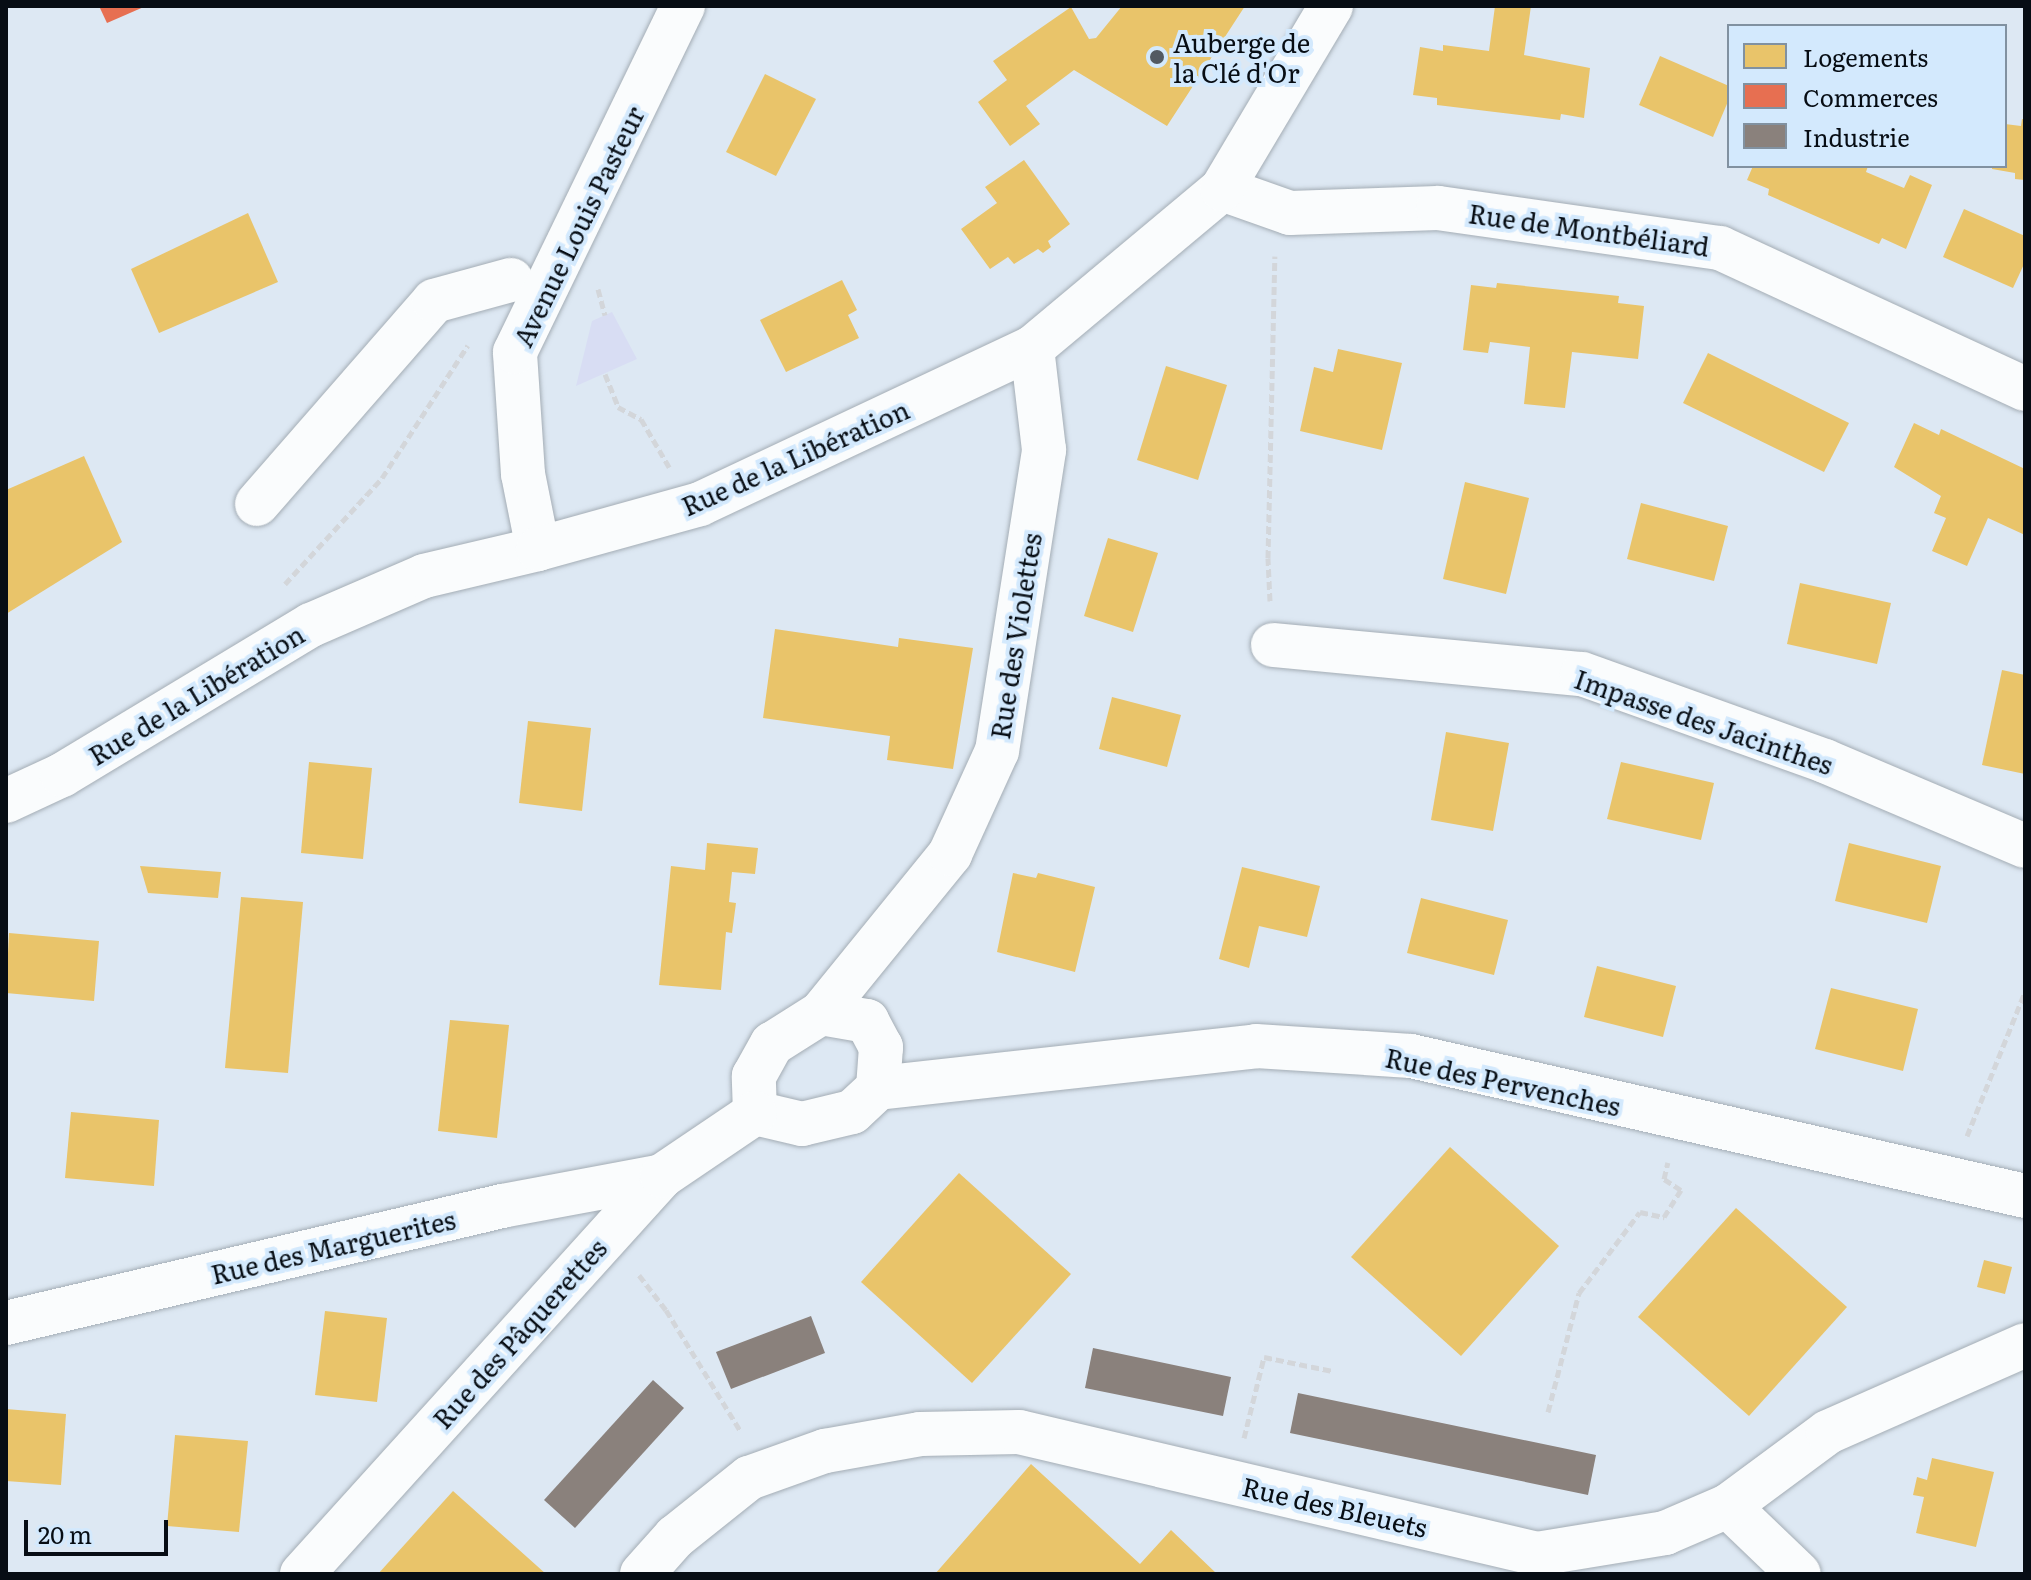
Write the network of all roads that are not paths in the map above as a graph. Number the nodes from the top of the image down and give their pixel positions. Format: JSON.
{"nodes":[{"id":1,"x":683,"y":6,"type":"edge"},
{"id":2,"x":1331,"y":6,"type":"edge"},
{"id":3,"x":1222,"y":189,"type":"junction"},
{"id":4,"x":511,"y":280,"type":"road end"},
{"id":5,"x":1032,"y":348,"type":"junction"},
{"id":6,"x":2025,"y":389,"type":"edge"},
{"id":7,"x":257,"y":504,"type":"dead end"},
{"id":8,"x":538,"y":549,"type":"junction"},
{"id":9,"x":1273,"y":645,"type":"road end"},
{"id":10,"x":6,"y":801,"type":"edge"},
{"id":11,"x":2025,"y":846,"type":"edge"},
{"id":12,"x":821,"y":1013,"type":"junction"},
{"id":13,"x":878,"y":1088,"type":"junction"},
{"id":14,"x":755,"y":1113,"type":"junction"},
{"id":15,"x":662,"y":1176,"type":"junction"},
{"id":16,"x":2025,"y":1196,"type":"edge"},
{"id":17,"x":6,"y":1323,"type":"edge"},
{"id":18,"x":2025,"y":1345,"type":"edge"},
{"id":19,"x":1728,"y":1506,"type":"junction"},
{"id":20,"x":1520,"y":1564,"type":"edge"},
{"id":21,"x":302,"y":1574,"type":"edge"},
{"id":22,"x":642,"y":1574,"type":"edge"},
{"id":23,"x":1799,"y":1574,"type":"edge"}],
"edges":[{"from":1,"to":8,"type":"street","name":"Avenue Louis Pasteur"},
{"from":2,"to":3,"type":"street","name":"Rue de la Libération"},
{"from":3,"to":5,"type":"street","name":"Rue de la Libération"},
{"from":3,"to":6,"type":"street","name":"Rue de Montbéliard"},
{"from":4,"to":7,"type":"street"},
{"from":5,"to":8,"type":"street","name":"Rue de la Libération"},
{"from":5,"to":12,"type":"street","name":"Rue des Violettes"},
{"from":8,"to":10,"type":"street","name":"Rue de la Libération"},
{"from":9,"to":11,"type":"street","name":"Impasse des Jacinthes"},
{"from":12,"to":13,"type":"street"},
{"from":12,"to":14,"type":"street"},
{"from":13,"to":14,"type":"street"},
{"from":13,"to":16,"type":"street","name":"Rue des Pervenches"},
{"from":14,"to":15,"type":"street","name":"Rue des Pâquerettes"},
{"from":15,"to":17,"type":"street","name":"Rue des Marguerites"},
{"from":15,"to":21,"type":"street","name":"Rue des Pâquerettes"},
{"from":18,"to":19,"type":"street","name":"Rue des Bleuets"},
{"from":19,"to":20,"type":"street","name":"Rue des Bleuets"},
{"from":19,"to":23,"type":"street"},
{"from":20,"to":22,"type":"street","name":"Rue des Bleuets"}]}
